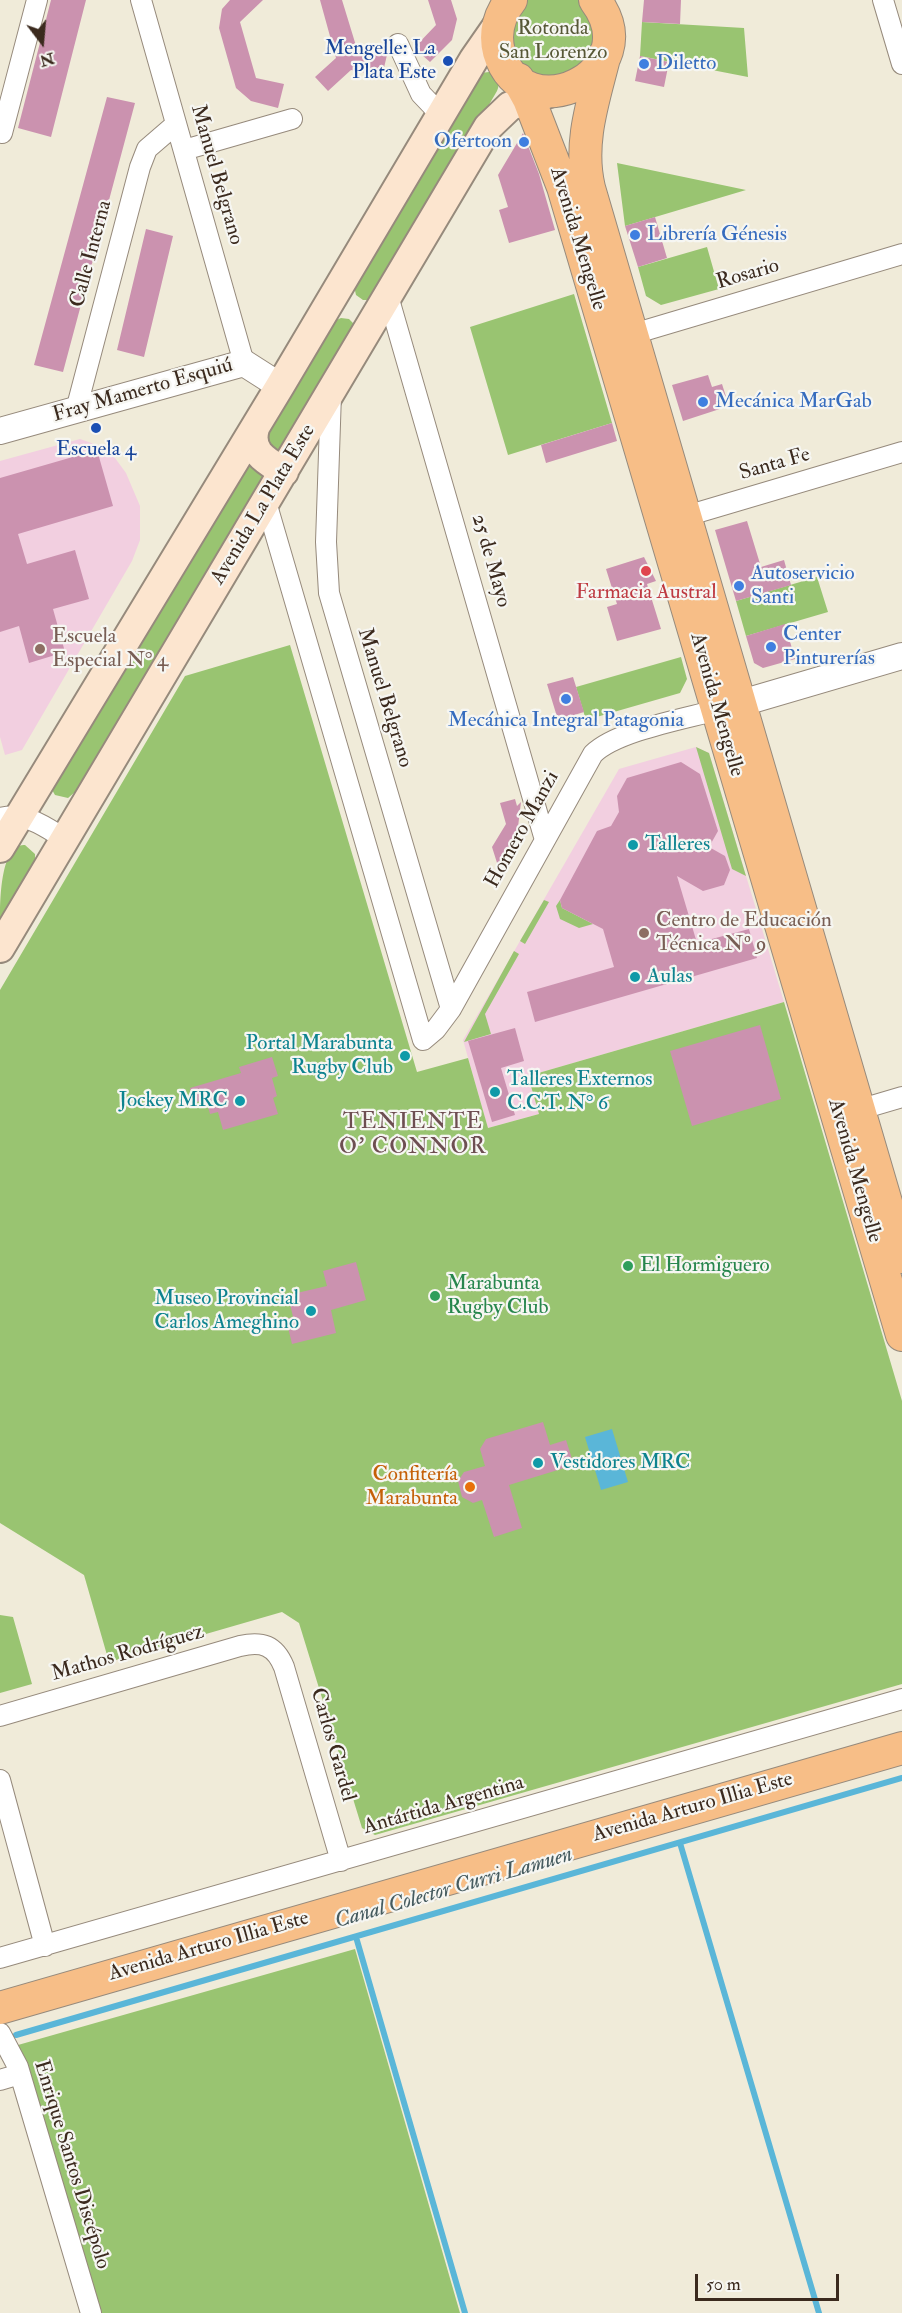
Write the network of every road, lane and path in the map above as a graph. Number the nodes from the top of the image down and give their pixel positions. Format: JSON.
{"nodes":[{"id":1,"x":38,"y":0,"type":"edge"},
{"id":2,"x":141,"y":0,"type":"edge"},
{"id":3,"x":595,"y":0,"type":"edge"},
{"id":4,"x":605,"y":0,"type":"edge"},
{"id":5,"x":883,"y":0,"type":"edge"},
{"id":6,"x":505,"y":8,"type":"edge"},
{"id":7,"x":896,"y":25,"type":"edge"},
{"id":8,"x":607,"y":43,"type":"junction"},
{"id":9,"x":398,"y":44,"type":"dead end"},
{"id":10,"x":902,"y":64,"type":"edge"},
{"id":11,"x":534,"y":90,"type":"junction"},
{"id":12,"x":441,"y":115,"type":"junction"},
{"id":13,"x":292,"y":119,"type":"dead end"},
{"id":14,"x":176,"y":124,"type":"junction"},
{"id":15,"x":2,"y":133,"type":"dead end"},
{"id":16,"x":184,"y":150,"type":"junction"},
{"id":17,"x":902,"y":254,"type":"edge"},
{"id":18,"x":388,"y":296,"type":"junction"},
{"id":19,"x":324,"y":311,"type":"junction"},
{"id":20,"x":365,"y":335,"type":"junction"},
{"id":21,"x":620,"y":338,"type":"junction"},
{"id":22,"x":244,"y":363,"type":"junction"},
{"id":23,"x":280,"y":386,"type":"junction"},
{"id":24,"x":331,"y":392,"type":"junction"},
{"id":25,"x":76,"y":410,"type":"junction"},
{"id":26,"x":255,"y":428,"type":"junction"},
{"id":27,"x":1,"y":431,"type":"edge"},
{"id":28,"x":902,"y":452,"type":"edge"},
{"id":29,"x":284,"y":472,"type":"junction"},
{"id":30,"x":266,"y":502,"type":"junction"},
{"id":31,"x":674,"y":520,"type":"junction"},
{"id":32,"x":902,"y":656,"type":"edge"},
{"id":33,"x":728,"y":707,"type":"junction"},
{"id":34,"x":10,"y":817,"type":"edge"},
{"id":35,"x":65,"y":839,"type":"junction"},
{"id":36,"x":545,"y":840,"type":"junction"},
{"id":37,"x":0,"y":848,"type":"edge"},
{"id":38,"x":0,"y":948,"type":"edge"},
{"id":39,"x":451,"y":1009,"type":"junction"},
{"id":40,"x":902,"y":1097,"type":"edge"},
{"id":41,"x":848,"y":1113,"type":"junction"},
{"id":42,"x":902,"y":1257,"type":"edge"},
{"id":43,"x":902,"y":1335,"type":"edge"},
{"id":44,"x":270,"y":1646,"type":"joint"},
{"id":45,"x":902,"y":1699,"type":"edge"},
{"id":46,"x":0,"y":1716,"type":"edge"},
{"id":47,"x":902,"y":1748,"type":"edge"},
{"id":48,"x":0,"y":1780,"type":"edge"},
{"id":49,"x":341,"y":1861,"type":"junction"},
{"id":50,"x":45,"y":1946,"type":"junction"},
{"id":51,"x":0,"y":1958,"type":"edge"},
{"id":52,"x":0,"y":2008,"type":"edge"},
{"id":53,"x":0,"y":2033,"type":"edge"},
{"id":54,"x":20,"y":2074,"type":"junction"},
{"id":55,"x":0,"y":2080,"type":"edge"},
{"id":56,"x":91,"y":2313,"type":"edge"}],
"edges":[{"from":1,"to":15,"type":"street"},
{"from":2,"to":14,"type":"street","name":"Manuel Belgrano"},
{"from":3,"to":8,"type":"main road"},
{"from":4,"to":8,"type":"main road"},
{"from":5,"to":7,"type":"street"},
{"from":6,"to":11,"type":"main road"},
{"from":6,"to":12,"type":"main road"},
{"from":7,"to":10,"type":"street"},
{"from":8,"to":11,"type":"main road"},
{"from":8,"to":21,"type":"main road","name":"Avenida Mengelle"},
{"from":9,"to":12,"type":"street"},
{"from":11,"to":18,"type":"main road","name":"Avenida La Plata Este"},
{"from":11,"to":21,"type":"main road","name":"Avenida Mengelle"},
{"from":12,"to":19,"type":"main road"},
{"from":13,"to":16,"type":"street"},
{"from":14,"to":16,"type":"street","name":"Manuel Belgrano"},
{"from":14,"to":25,"type":"street","name":"Calle Interna"},
{"from":16,"to":22,"type":"street","name":"Manuel Belgrano"},
{"from":17,"to":21,"type":"street","name":"Rosario"},
{"from":18,"to":20,"type":"main road","name":"Avenida La Plata Este"},
{"from":18,"to":36,"type":"street","name":"25 de Mayo"},
{"from":19,"to":20,"type":"main road"},
{"from":19,"to":23,"type":"main road"},
{"from":20,"to":24,"type":"main road","name":"Avenida La Plata Este"},
{"from":21,"to":31,"type":"main road","name":"Avenida Mengelle"},
{"from":22,"to":23,"type":"street","name":"Fray Mamerto Esquiú"},
{"from":22,"to":25,"type":"street","name":"Fray Mamerto Esquiú"},
{"from":23,"to":26,"type":"main road"},
{"from":24,"to":29,"type":"main road","name":"Avenida La Plata Este"},
{"from":24,"to":39,"type":"street","name":"Manuel Belgrano"},
{"from":25,"to":27,"type":"street","name":"Fray Mamerto Esquiú"},
{"from":26,"to":29,"type":"main road"},
{"from":26,"to":34,"type":"main road"},
{"from":28,"to":31,"type":"street","name":"Santa Fe"},
{"from":29,"to":30,"type":"main road","name":"Avenida La Plata Este"},
{"from":30,"to":35,"type":"main road","name":"Avenida La Plata Este"},
{"from":30,"to":39,"type":"street","name":"Homero Manzi"},
{"from":31,"to":33,"type":"main road","name":"Avenida Mengelle"},
{"from":32,"to":33,"type":"street"},
{"from":33,"to":36,"type":"street","name":"Homero Manzi"},
{"from":33,"to":41,"type":"main road","name":"Avenida Mengelle"},
{"from":34,"to":35,"type":"street"},
{"from":34,"to":37,"type":"main road"},
{"from":35,"to":38,"type":"main road","name":"Avenida La Plata Este"},
{"from":36,"to":39,"type":"street","name":"Homero Manzi"},
{"from":40,"to":41,"type":"street"},
{"from":41,"to":42,"type":"main road","name":"Avenida Mengelle"},
{"from":41,"to":43,"type":"main road","name":"Avenida Mengelle"},
{"from":44,"to":46,"type":"street","name":"Mathos Rodríguez"},
{"from":44,"to":49,"type":"street","name":"Carlos Gardel"},
{"from":45,"to":49,"type":"street","name":"Antártida Argentina"},
{"from":47,"to":52,"type":"main road","name":"Avenida Arturo Illia Este"},
{"from":48,"to":50,"type":"street"},
{"from":49,"to":50,"type":"street","name":"Antártida Argentina"},
{"from":50,"to":51,"type":"street","name":"Antártida Argentina"},
{"from":53,"to":54,"type":"street","name":"Enrique Santos Discépolo"},
{"from":54,"to":55,"type":"street"},
{"from":54,"to":56,"type":"street","name":"Enrique Santos Discépolo"}]}
